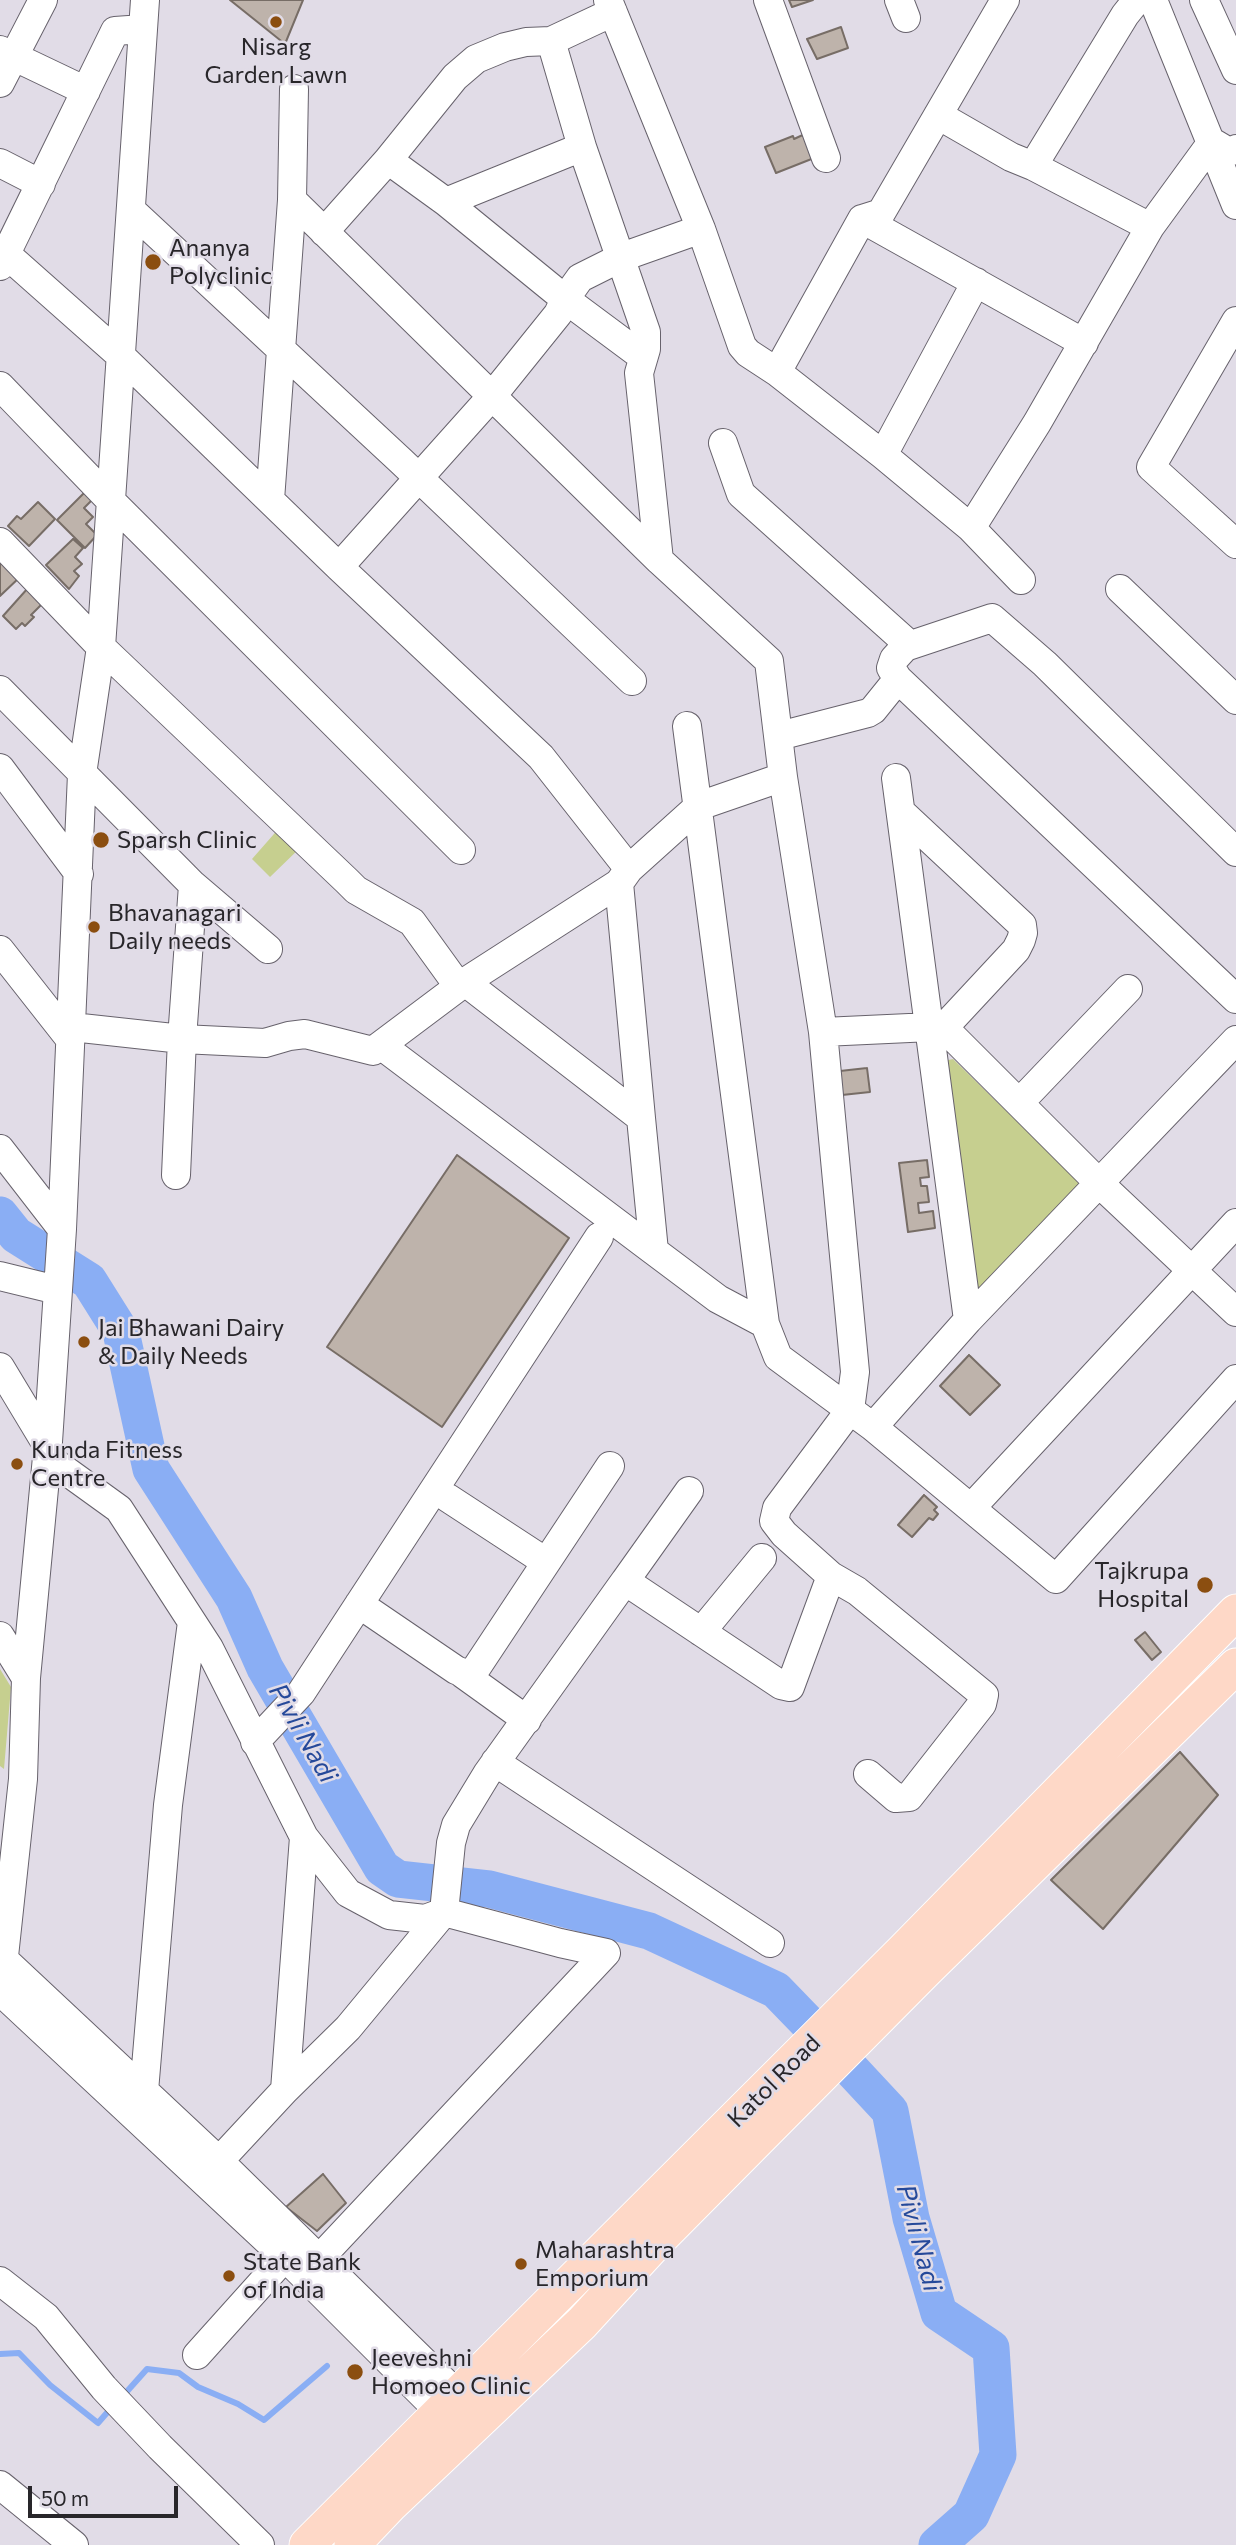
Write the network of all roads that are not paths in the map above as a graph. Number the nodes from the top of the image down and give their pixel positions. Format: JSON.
{"nodes":[{"id":1,"x":43,"y":0,"type":"edge"},
{"id":2,"x":145,"y":0,"type":"edge"},
{"id":3,"x":768,"y":0,"type":"edge"},
{"id":4,"x":1005,"y":0,"type":"edge"},
{"id":5,"x":1138,"y":0,"type":"edge"},
{"id":6,"x":1153,"y":0,"type":"edge"},
{"id":7,"x":1204,"y":0,"type":"edge"},
{"id":8,"x":611,"y":6,"type":"edge"},
{"id":9,"x":143,"y":29,"type":"junction"},
{"id":10,"x":551,"y":41,"type":"junction"},
{"id":11,"x":6,"y":53,"type":"edge"},
{"id":12,"x":1236,"y":70,"type":"edge"},
{"id":13,"x":0,"y":83,"type":"edge"},
{"id":14,"x":294,"y":89,"type":"dead end"},
{"id":15,"x":86,"y":91,"type":"junction"},
{"id":16,"x":938,"y":115,"type":"junction"},
{"id":17,"x":582,"y":146,"type":"junction"},
{"id":18,"x":1224,"y":146,"type":"edge"},
{"id":19,"x":826,"y":159,"type":"dead end"},
{"id":20,"x":388,"y":160,"type":"junction"},
{"id":21,"x":0,"y":163,"type":"edge"},
{"id":22,"x":1032,"y":166,"type":"junction"},
{"id":23,"x":41,"y":184,"type":"junction"},
{"id":24,"x":292,"y":200,"type":"junction"},
{"id":25,"x":446,"y":202,"type":"junction"},
{"id":26,"x":1236,"y":205,"type":"edge"},
{"id":27,"x":131,"y":210,"type":"junction"},
{"id":28,"x":862,"y":219,"type":"junction"},
{"id":29,"x":1150,"y":227,"type":"junction"},
{"id":30,"x":701,"y":229,"type":"junction"},
{"id":31,"x":324,"y":232,"type":"junction"},
{"id":32,"x":622,"y":257,"type":"junction"},
{"id":33,"x":3,"y":260,"type":"edge"},
{"id":34,"x":976,"y":282,"type":"junction"},
{"id":35,"x":565,"y":299,"type":"junction"},
{"id":36,"x":1236,"y":321,"type":"edge"},
{"id":37,"x":1084,"y":343,"type":"junction"},
{"id":38,"x":280,"y":349,"type":"junction"},
{"id":39,"x":121,"y":356,"type":"junction"},
{"id":40,"x":643,"y":357,"type":"junction"},
{"id":41,"x":762,"y":363,"type":"junction"},
{"id":42,"x":0,"y":386,"type":"edge"},
{"id":43,"x":492,"y":396,"type":"junction"},
{"id":44,"x":723,"y":443,"type":"dead end"},
{"id":45,"x":883,"y":455,"type":"junction"},
{"id":46,"x":419,"y":480,"type":"junction"},
{"id":47,"x":270,"y":500,"type":"junction"},
{"id":48,"x":111,"y":501,"type":"junction"},
{"id":49,"x":971,"y":528,"type":"junction"},
{"id":50,"x":0,"y":542,"type":"edge"},
{"id":51,"x":1236,"y":544,"type":"edge"},
{"id":52,"x":659,"y":561,"type":"junction"},
{"id":53,"x":339,"y":568,"type":"junction"},
{"id":54,"x":1021,"y":580,"type":"dead end"},
{"id":55,"x":1120,"y":589,"type":"dead end"},
{"id":56,"x":905,"y":646,"type":"junction"},
{"id":57,"x":101,"y":647,"type":"junction"},
{"id":58,"x":898,"y":679,"type":"junction"},
{"id":59,"x":632,"y":681,"type":"dead end"},
{"id":60,"x":0,"y":691,"type":"edge"},
{"id":61,"x":1236,"y":700,"type":"edge"},
{"id":62,"x":687,"y":726,"type":"dead end"},
{"id":63,"x":779,"y":736,"type":"junction"},
{"id":64,"x":0,"y":768,"type":"edge"},
{"id":65,"x":82,"y":774,"type":"junction"},
{"id":66,"x":783,"y":777,"type":"junction"},
{"id":67,"x":896,"y":778,"type":"dead end"},
{"id":68,"x":699,"y":806,"type":"junction"},
{"id":69,"x":901,"y":812,"type":"junction"},
{"id":70,"x":461,"y":850,"type":"dead end"},
{"id":71,"x":1236,"y":852,"type":"edge"},
{"id":72,"x":79,"y":874,"type":"junction"},
{"id":73,"x":624,"y":876,"type":"junction"},
{"id":74,"x":193,"y":885,"type":"junction"},
{"id":75,"x":268,"y":949,"type":"dead end"},
{"id":76,"x":0,"y":950,"type":"edge"},
{"id":77,"x":462,"y":984,"type":"junction"},
{"id":78,"x":1128,"y":989,"type":"dead end"},
{"id":79,"x":1234,"y":993,"type":"edge"},
{"id":80,"x":936,"y":1026,"type":"junction"},
{"id":81,"x":823,"y":1032,"type":"junction"},
{"id":82,"x":71,"y":1033,"type":"junction"},
{"id":83,"x":182,"y":1039,"type":"junction"},
{"id":84,"x":1236,"y":1040,"type":"edge"},
{"id":85,"x":382,"y":1046,"type":"junction"},
{"id":86,"x":1019,"y":1103,"type":"junction"},
{"id":87,"x":641,"y":1118,"type":"junction"},
{"id":88,"x":0,"y":1149,"type":"edge"},
{"id":89,"x":176,"y":1175,"type":"dead end"},
{"id":90,"x":1100,"y":1184,"type":"junction"},
{"id":91,"x":1236,"y":1223,"type":"edge"},
{"id":92,"x":61,"y":1236,"type":"junction"},
{"id":93,"x":599,"y":1237,"type":"dead end"},
{"id":94,"x":654,"y":1251,"type":"junction"},
{"id":95,"x":1191,"y":1271,"type":"junction"},
{"id":96,"x":0,"y":1276,"type":"edge"},
{"id":97,"x":58,"y":1282,"type":"junction"},
{"id":98,"x":1236,"y":1312,"type":"edge"},
{"id":99,"x":968,"y":1320,"type":"junction"},
{"id":100,"x":765,"y":1324,"type":"junction"},
{"id":101,"x":0,"y":1367,"type":"edge"},
{"id":102,"x":1236,"y":1379,"type":"edge"},
{"id":103,"x":850,"y":1410,"type":"junction"},
{"id":104,"x":873,"y":1427,"type":"junction"},
{"id":105,"x":47,"y":1451,"type":"junction"},
{"id":106,"x":610,"y":1466,"type":"dead end"},
{"id":107,"x":688,"y":1491,"type":"dead end"},
{"id":108,"x":448,"y":1498,"type":"dead end"},
{"id":109,"x":971,"y":1508,"type":"junction"},
{"id":110,"x":762,"y":1558,"type":"dead end"},
{"id":111,"x":546,"y":1562,"type":"junction"},
{"id":112,"x":831,"y":1576,"type":"junction"},
{"id":113,"x":625,"y":1581,"type":"junction"},
{"id":114,"x":359,"y":1604,"type":"junction"},
{"id":115,"x":1236,"y":1612,"type":"edge"},
{"id":116,"x":192,"y":1622,"type":"junction"},
{"id":117,"x":701,"y":1632,"type":"junction"},
{"id":118,"x":0,"y":1636,"type":"edge"},
{"id":119,"x":1236,"y":1666,"type":"edge"},
{"id":120,"x":463,"y":1674,"type":"junction"},
{"id":121,"x":26,"y":1678,"type":"junction"},
{"id":122,"x":527,"y":1720,"type":"junction"},
{"id":123,"x":255,"y":1742,"type":"junction"},
{"id":124,"x":0,"y":1758,"type":"edge"},
{"id":125,"x":495,"y":1762,"type":"junction"},
{"id":126,"x":868,"y":1774,"type":"dead end"},
{"id":127,"x":23,"y":1779,"type":"junction"},
{"id":128,"x":304,"y":1837,"type":"junction"},
{"id":129,"x":445,"y":1905,"type":"junction"},
{"id":130,"x":770,"y":1943,"type":"dead end"},
{"id":131,"x":2,"y":1958,"type":"edge"},
{"id":132,"x":915,"y":1960,"type":"junction"},
{"id":133,"x":0,"y":1991,"type":"edge"},
{"id":134,"x":285,"y":2090,"type":"junction"},
{"id":135,"x":144,"y":2091,"type":"junction"},
{"id":136,"x":219,"y":2161,"type":"junction"},
{"id":137,"x":285,"y":2257,"type":"junction"},
{"id":138,"x":318,"y":2260,"type":"junction"},
{"id":139,"x":0,"y":2281,"type":"edge"},
{"id":140,"x":197,"y":2355,"type":"dead end"},
{"id":141,"x":461,"y":2416,"type":"junction"},
{"id":142,"x":0,"y":2485,"type":"edge"},
{"id":143,"x":62,"y":2541,"type":"edge"},
{"id":144,"x":260,"y":2545,"type":"edge"},
{"id":145,"x":307,"y":2545,"type":"edge"},
{"id":146,"x":352,"y":2545,"type":"edge"}],
"edges":[{"from":1,"to":11,"type":"street"},
{"from":2,"to":9,"type":"street"},
{"from":3,"to":19,"type":"street"},
{"from":4,"to":16,"type":"street"},
{"from":5,"to":22,"type":"street"},
{"from":6,"to":18,"type":"street"},
{"from":7,"to":12,"type":"street"},
{"from":8,"to":10,"type":"street"},
{"from":8,"to":30,"type":"street"},
{"from":9,"to":15,"type":"street"},
{"from":9,"to":27,"type":"street"},
{"from":10,"to":17,"type":"street"},
{"from":10,"to":20,"type":"street"},
{"from":11,"to":13,"type":"street"},
{"from":11,"to":15,"type":"street"},
{"from":14,"to":24,"type":"street"},
{"from":15,"to":23,"type":"street"},
{"from":16,"to":22,"type":"street"},
{"from":16,"to":28,"type":"street"},
{"from":17,"to":25,"type":"street"},
{"from":17,"to":32,"type":"street"},
{"from":18,"to":26,"type":"street"},
{"from":18,"to":29,"type":"street"},
{"from":20,"to":25,"type":"street"},
{"from":20,"to":31,"type":"street"},
{"from":21,"to":23,"type":"street"},
{"from":22,"to":29,"type":"street"},
{"from":23,"to":33,"type":"street"},
{"from":24,"to":31,"type":"street"},
{"from":24,"to":38,"type":"street"},
{"from":25,"to":35,"type":"street"},
{"from":27,"to":38,"type":"street"},
{"from":27,"to":39,"type":"street"},
{"from":28,"to":34,"type":"street"},
{"from":28,"to":41,"type":"street"},
{"from":29,"to":37,"type":"street"},
{"from":30,"to":32,"type":"street"},
{"from":30,"to":41,"type":"street"},
{"from":31,"to":43,"type":"street"},
{"from":32,"to":35,"type":"street"},
{"from":32,"to":40,"type":"street"},
{"from":33,"to":39,"type":"street"},
{"from":34,"to":37,"type":"street"},
{"from":34,"to":45,"type":"street"},
{"from":35,"to":40,"type":"street"},
{"from":35,"to":43,"type":"street"},
{"from":36,"to":51,"type":"street"},
{"from":37,"to":49,"type":"street"},
{"from":38,"to":46,"type":"street"},
{"from":38,"to":47,"type":"street"},
{"from":39,"to":47,"type":"street"},
{"from":39,"to":48,"type":"street"},
{"from":40,"to":52,"type":"street"},
{"from":41,"to":45,"type":"street"},
{"from":42,"to":48,"type":"street"},
{"from":43,"to":46,"type":"street"},
{"from":43,"to":52,"type":"street"},
{"from":44,"to":56,"type":"street"},
{"from":45,"to":49,"type":"street"},
{"from":46,"to":53,"type":"street"},
{"from":46,"to":59,"type":"street"},
{"from":47,"to":53,"type":"street"},
{"from":48,"to":57,"type":"street"},
{"from":48,"to":70,"type":"street"},
{"from":49,"to":54,"type":"street"},
{"from":50,"to":57,"type":"street"},
{"from":52,"to":63,"type":"street"},
{"from":53,"to":73,"type":"street"},
{"from":55,"to":61,"type":"street"},
{"from":56,"to":58,"type":"street"},
{"from":56,"to":71,"type":"street"},
{"from":57,"to":65,"type":"street"},
{"from":57,"to":77,"type":"street"},
{"from":58,"to":63,"type":"street"},
{"from":58,"to":79,"type":"street"},
{"from":60,"to":65,"type":"street"},
{"from":62,"to":68,"type":"street"},
{"from":63,"to":66,"type":"street"},
{"from":64,"to":72,"type":"street"},
{"from":65,"to":72,"type":"street"},
{"from":65,"to":74,"type":"street"},
{"from":66,"to":68,"type":"street"},
{"from":66,"to":81,"type":"street"},
{"from":67,"to":69,"type":"street"},
{"from":68,"to":73,"type":"street"},
{"from":68,"to":100,"type":"street"},
{"from":69,"to":80,"type":"street"},
{"from":69,"to":80,"type":"street"},
{"from":72,"to":82,"type":"street"},
{"from":73,"to":77,"type":"street"},
{"from":73,"to":87,"type":"street"},
{"from":74,"to":75,"type":"street"},
{"from":74,"to":83,"type":"street"},
{"from":76,"to":82,"type":"street"},
{"from":77,"to":85,"type":"street"},
{"from":77,"to":87,"type":"street"},
{"from":78,"to":86,"type":"street"},
{"from":80,"to":81,"type":"street"},
{"from":80,"to":86,"type":"street"},
{"from":80,"to":99,"type":"street"},
{"from":81,"to":103,"type":"street"},
{"from":82,"to":83,"type":"street"},
{"from":82,"to":92,"type":"street"},
{"from":83,"to":85,"type":"street"},
{"from":83,"to":89,"type":"street"},
{"from":84,"to":90,"type":"street"},
{"from":85,"to":94,"type":"street"},
{"from":86,"to":90,"type":"street"},
{"from":87,"to":94,"type":"street"},
{"from":88,"to":92,"type":"street"},
{"from":90,"to":95,"type":"street"},
{"from":90,"to":99,"type":"street"},
{"from":91,"to":95,"type":"street"},
{"from":92,"to":97,"type":"street"},
{"from":93,"to":114,"type":"street"},
{"from":94,"to":100,"type":"street"},
{"from":95,"to":98,"type":"street"},
{"from":95,"to":109,"type":"street"},
{"from":96,"to":97,"type":"street"},
{"from":97,"to":105,"type":"street"},
{"from":99,"to":104,"type":"street"},
{"from":100,"to":103,"type":"street"},
{"from":101,"to":105,"type":"street"},
{"from":102,"to":109,"type":"street"},
{"from":103,"to":104,"type":"street"},
{"from":103,"to":112,"type":"street"},
{"from":104,"to":109,"type":"street"},
{"from":105,"to":116,"type":"street"},
{"from":105,"to":121,"type":"street"},
{"from":106,"to":111,"type":"street"},
{"from":107,"to":113,"type":"street"},
{"from":108,"to":111,"type":"street"},
{"from":110,"to":117,"type":"street"},
{"from":111,"to":120,"type":"street"},
{"from":112,"to":117,"type":"street"},
{"from":112,"to":126,"type":"street"},
{"from":113,"to":117,"type":"street"},
{"from":113,"to":122,"type":"street"},
{"from":114,"to":120,"type":"street"},
{"from":114,"to":123,"type":"street"},
{"from":115,"to":132,"type":"main road","name":"Katol Road"},
{"from":116,"to":123,"type":"street"},
{"from":116,"to":135,"type":"street"},
{"from":118,"to":121,"type":"street"},
{"from":119,"to":132,"type":"main road","name":"Katol Road"},
{"from":120,"to":122,"type":"street"},
{"from":121,"to":127,"type":"street"},
{"from":122,"to":125,"type":"street"},
{"from":123,"to":128,"type":"street"},
{"from":124,"to":127,"type":"street"},
{"from":125,"to":129,"type":"street"},
{"from":125,"to":130,"type":"street"},
{"from":127,"to":131,"type":"street"},
{"from":128,"to":129,"type":"street"},
{"from":128,"to":134,"type":"street"},
{"from":129,"to":134,"type":"street"},
{"from":129,"to":138,"type":"street"},
{"from":131,"to":133,"type":"street"},
{"from":131,"to":135,"type":"street"},
{"from":132,"to":141,"type":"main road","name":"Katol Road"},
{"from":133,"to":137,"type":"street"},
{"from":134,"to":136,"type":"street"},
{"from":135,"to":136,"type":"street"},
{"from":136,"to":138,"type":"street"},
{"from":137,"to":140,"type":"street"},
{"from":137,"to":141,"type":"street"},
{"from":138,"to":141,"type":"street"},
{"from":139,"to":144,"type":"street"},
{"from":141,"to":145,"type":"main road","name":"Katol Road"},
{"from":141,"to":146,"type":"main road","name":"Katol Road"},
{"from":142,"to":143,"type":"street"}]}
